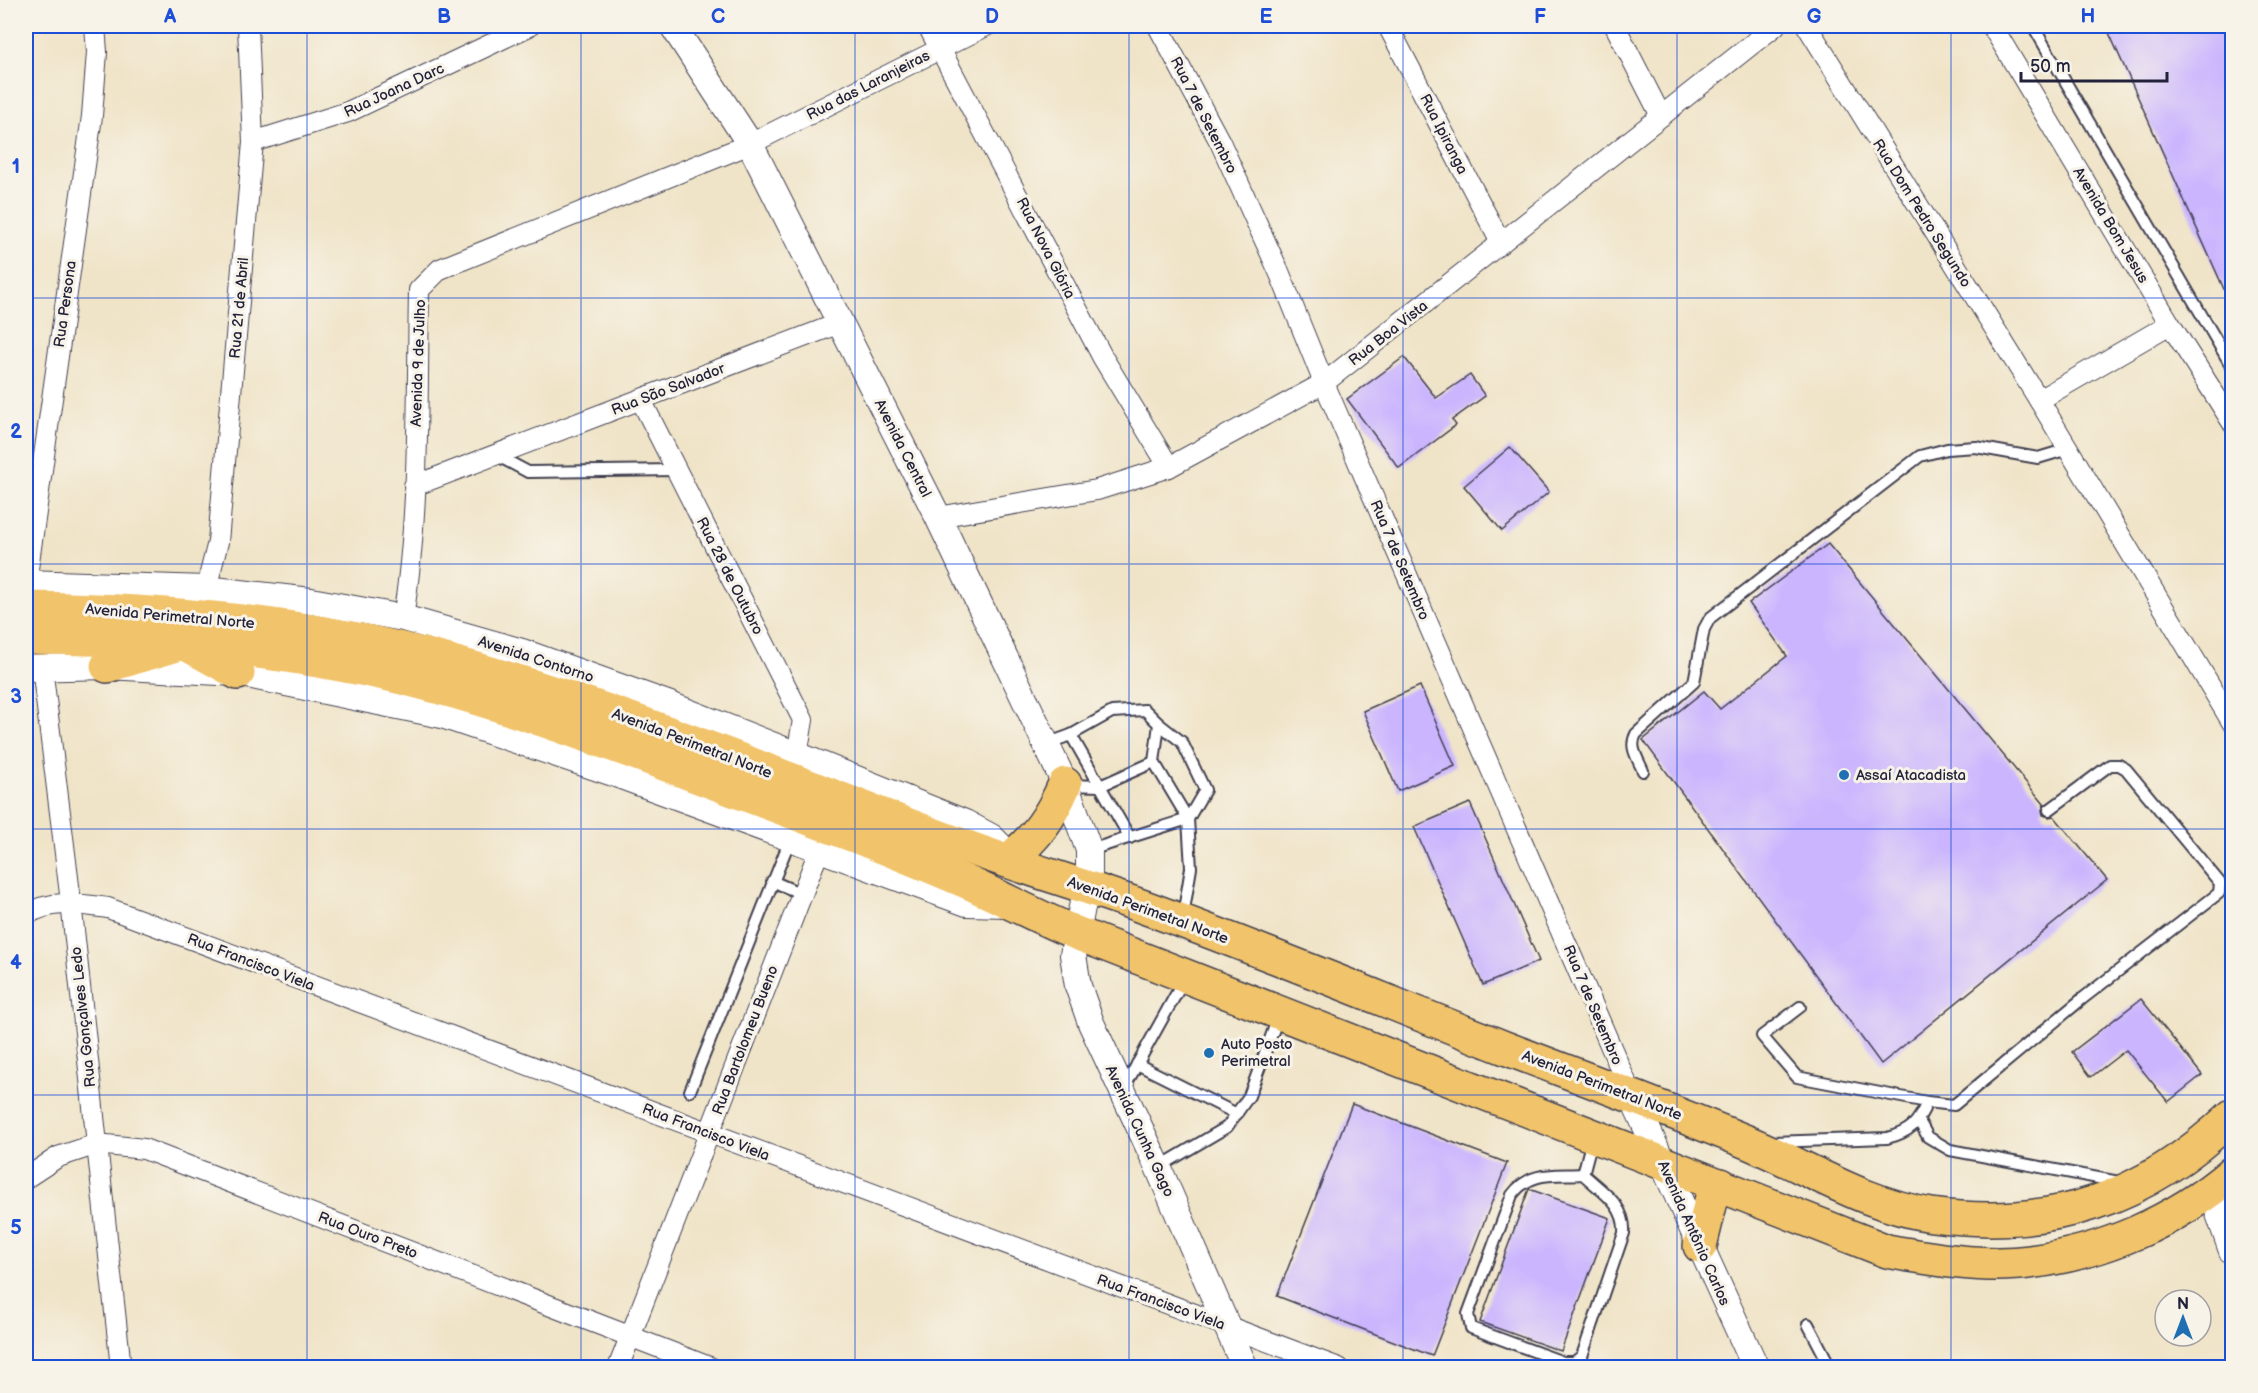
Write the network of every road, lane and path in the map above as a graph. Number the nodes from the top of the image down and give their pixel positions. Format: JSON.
{"nodes":[{"id":1,"x":94,"y":26,"type":"edge"},
{"id":2,"x":248,"y":26,"type":"edge"},
{"id":3,"x":529,"y":26,"type":"edge"},
{"id":4,"x":673,"y":26,"type":"edge"},
{"id":5,"x":928,"y":26,"type":"edge"},
{"id":6,"x":986,"y":26,"type":"edge"},
{"id":7,"x":1158,"y":26,"type":"edge"},
{"id":8,"x":1388,"y":26,"type":"edge"},
{"id":9,"x":1614,"y":26,"type":"edge"},
{"id":10,"x":1775,"y":26,"type":"edge"},
{"id":11,"x":1807,"y":26,"type":"edge"},
{"id":12,"x":1992,"y":26,"type":"edge"},
{"id":13,"x":2033,"y":26,"type":"edge"},
{"id":14,"x":942,"y":48,"type":"junction"},
{"id":15,"x":1661,"y":116,"type":"junction"},
{"id":16,"x":253,"y":142,"type":"junction"},
{"id":17,"x":750,"y":144,"type":"junction"},
{"id":18,"x":1501,"y":243,"type":"junction"},
{"id":19,"x":840,"y":322,"type":"junction"},
{"id":20,"x":2170,"y":324,"type":"junction"},
{"id":21,"x":2232,"y":368,"type":"edge"},
{"id":22,"x":1324,"y":383,"type":"junction"},
{"id":23,"x":641,"y":400,"type":"junction"},
{"id":24,"x":2039,"y":400,"type":"junction"},
{"id":25,"x":2232,"y":422,"type":"edge"},
{"id":26,"x":2068,"y":449,"type":"junction"},
{"id":27,"x":496,"y":455,"type":"junction"},
{"id":28,"x":1168,"y":467,"type":"junction"},
{"id":29,"x":676,"y":470,"type":"junction"},
{"id":30,"x":414,"y":486,"type":"junction"},
{"id":31,"x":938,"y":517,"type":"junction"},
{"id":32,"x":30,"y":523,"type":"edge"},
{"id":33,"x":26,"y":583,"type":"edge"},
{"id":34,"x":206,"y":589,"type":"junction"},
{"id":35,"x":26,"y":608,"type":"edge"},
{"id":36,"x":403,"y":618,"type":"junction"},
{"id":37,"x":26,"y":638,"type":"edge"},
{"id":38,"x":184,"y":643,"type":"junction"},
{"id":39,"x":107,"y":666,"type":"junction"},
{"id":40,"x":34,"y":667,"type":"edge"},
{"id":41,"x":237,"y":673,"type":"junction"},
{"id":42,"x":2232,"y":722,"type":"edge"},
{"id":43,"x":1159,"y":724,"type":"junction"},
{"id":44,"x":1071,"y":735,"type":"junction"},
{"id":45,"x":1046,"y":744,"type":"junction"},
{"id":46,"x":797,"y":755,"type":"junction"},
{"id":47,"x":1154,"y":762,"type":"junction"},
{"id":48,"x":1642,"y":771,"type":"dead end"},
{"id":49,"x":1065,"y":784,"type":"junction"},
{"id":50,"x":1100,"y":786,"type":"junction"},
{"id":51,"x":2049,"y":810,"type":"dead end"},
{"id":52,"x":1188,"y":819,"type":"junction"},
{"id":53,"x":792,"y":837,"type":"junction"},
{"id":54,"x":1130,"y":838,"type":"junction"},
{"id":55,"x":820,"y":848,"type":"junction"},
{"id":56,"x":1089,"y":850,"type":"junction"},
{"id":57,"x":1009,"y":860,"type":"junction"},
{"id":58,"x":772,"y":881,"type":"junction"},
{"id":59,"x":1089,"y":888,"type":"junction"},
{"id":60,"x":802,"y":894,"type":"junction"},
{"id":61,"x":71,"y":902,"type":"junction"},
{"id":62,"x":1011,"y":904,"type":"junction"},
{"id":63,"x":26,"y":915,"type":"edge"},
{"id":64,"x":1182,"y":921,"type":"junction"},
{"id":65,"x":1076,"y":933,"type":"junction"},
{"id":66,"x":1186,"y":976,"type":"junction"},
{"id":67,"x":1800,"y":1006,"type":"dead end"},
{"id":68,"x":1280,"y":1013,"type":"junction"},
{"id":69,"x":1137,"y":1064,"type":"junction"},
{"id":70,"x":690,"y":1090,"type":"dead end"},
{"id":71,"x":1122,"y":1091,"type":"junction"},
{"id":72,"x":1633,"y":1098,"type":"junction"},
{"id":73,"x":1927,"y":1102,"type":"junction"},
{"id":74,"x":1237,"y":1114,"type":"junction"},
{"id":75,"x":2232,"y":1116,"type":"edge"},
{"id":76,"x":1919,"y":1121,"type":"junction"},
{"id":77,"x":708,"y":1133,"type":"junction"},
{"id":78,"x":1593,"y":1135,"type":"junction"},
{"id":79,"x":1746,"y":1142,"type":"junction"},
{"id":80,"x":97,"y":1144,"type":"junction"},
{"id":81,"x":1662,"y":1161,"type":"junction"},
{"id":82,"x":1158,"y":1167,"type":"junction"},
{"id":83,"x":1583,"y":1174,"type":"junction"},
{"id":84,"x":26,"y":1178,"type":"edge"},
{"id":85,"x":2222,"y":1182,"type":"edge"},
{"id":86,"x":1721,"y":1185,"type":"junction"},
{"id":87,"x":2137,"y":1186,"type":"junction"},
{"id":88,"x":1700,"y":1246,"type":"junction"},
{"id":89,"x":2232,"y":1251,"type":"edge"},
{"id":90,"x":1808,"y":1324,"type":"dead end"},
{"id":91,"x":1227,"y":1327,"type":"junction"},
{"id":92,"x":630,"y":1336,"type":"junction"},
{"id":93,"x":121,"y":1368,"type":"edge"},
{"id":94,"x":618,"y":1368,"type":"edge"},
{"id":95,"x":712,"y":1368,"type":"edge"},
{"id":96,"x":1245,"y":1368,"type":"edge"},
{"id":97,"x":1339,"y":1368,"type":"edge"},
{"id":98,"x":1755,"y":1368,"type":"edge"},
{"id":99,"x":1831,"y":1368,"type":"edge"}],
"edges":[{"from":1,"to":32,"type":"street","name":"Rua Persona"},
{"from":2,"to":16,"type":"street","name":"Rua 21 de Abril"},
{"from":3,"to":16,"type":"street","name":"Rua Joana Darc"},
{"from":4,"to":17,"type":"street","name":"Avenida Central"},
{"from":5,"to":14,"type":"street","name":"Rua Nova Glória"},
{"from":6,"to":14,"type":"street","name":"Rua das Laranjeiras"},
{"from":7,"to":22,"type":"street","name":"Rua 7 de Setembro"},
{"from":8,"to":18,"type":"street","name":"Rua Ipiranga"},
{"from":9,"to":15,"type":"street"},
{"from":10,"to":15,"type":"street","name":"Rua Boa Vista"},
{"from":11,"to":24,"type":"street","name":"Rua Dom Pedro Segundo"},
{"from":12,"to":20,"type":"street","name":"Avenida Bom Jesus"},
{"from":13,"to":21,"type":"lane"},
{"from":14,"to":17,"type":"street","name":"Rua das Laranjeiras"},
{"from":14,"to":28,"type":"street","name":"Rua Nova Glória"},
{"from":15,"to":18,"type":"street","name":"Rua Boa Vista"},
{"from":16,"to":34,"type":"street","name":"Rua 21 de Abril"},
{"from":17,"to":19,"type":"street","name":"Avenida Central"},
{"from":17,"to":30,"type":"street","name":"Avenida 9 de Julho"},
{"from":18,"to":22,"type":"street","name":"Rua Boa Vista"},
{"from":19,"to":23,"type":"street","name":"Rua São Salvador"},
{"from":19,"to":31,"type":"street","name":"Avenida Central"},
{"from":20,"to":24,"type":"street"},
{"from":20,"to":25,"type":"street","name":"Avenida Bom Jesus"},
{"from":22,"to":28,"type":"street","name":"Rua Boa Vista"},
{"from":22,"to":72,"type":"street","name":"Rua 7 de Setembro"},
{"from":23,"to":27,"type":"street","name":"Rua São Salvador"},
{"from":23,"to":29,"type":"street","name":"Rua 28 de Outubro"},
{"from":24,"to":26,"type":"street","name":"Rua Dom Pedro Segundo"},
{"from":26,"to":42,"type":"street","name":"Rua Dom Pedro Segundo"},
{"from":26,"to":48,"type":"lane"},
{"from":27,"to":29,"type":"lane"},
{"from":27,"to":30,"type":"street","name":"Rua São Salvador"},
{"from":28,"to":31,"type":"street","name":"Rua Boa Vista"},
{"from":29,"to":46,"type":"street","name":"Rua 28 de Outubro"},
{"from":30,"to":36,"type":"street","name":"Avenida 9 de Julho"},
{"from":31,"to":45,"type":"street","name":"Avenida Central"},
{"from":32,"to":33,"type":"street","name":"Rua Persona"},
{"from":33,"to":34,"type":"street","name":"Avenida Contorno"},
{"from":34,"to":36,"type":"street","name":"Avenida Contorno"},
{"from":35,"to":57,"type":"highway","name":"Avenida Perimetral Norte"},
{"from":36,"to":46,"type":"street","name":"Avenida Contorno"},
{"from":37,"to":38,"type":"highway","name":"Avenida Perimetral Norte"},
{"from":38,"to":39,"type":"highway"},
{"from":38,"to":41,"type":"highway"},
{"from":38,"to":62,"type":"highway","name":"Avenida Perimetral Norte"},
{"from":39,"to":40,"type":"street"},
{"from":39,"to":41,"type":"street"},
{"from":40,"to":61,"type":"street","name":"Rua Gonçalves Ledo"},
{"from":41,"to":53,"type":"street"},
{"from":43,"to":44,"type":"lane"},
{"from":43,"to":47,"type":"lane"},
{"from":43,"to":52,"type":"lane"},
{"from":44,"to":45,"type":"lane"},
{"from":44,"to":50,"type":"lane"},
{"from":45,"to":49,"type":"street","name":"Avenida Central"},
{"from":46,"to":57,"type":"street","name":"Avenida Contorno"},
{"from":47,"to":50,"type":"lane"},
{"from":47,"to":52,"type":"lane"},
{"from":49,"to":50,"type":"lane"},
{"from":49,"to":56,"type":"street","name":"Avenida Central"},
{"from":49,"to":57,"type":"highway"},
{"from":50,"to":54,"type":"lane"},
{"from":51,"to":73,"type":"lane"},
{"from":52,"to":54,"type":"lane"},
{"from":52,"to":64,"type":"lane"},
{"from":53,"to":55,"type":"street"},
{"from":53,"to":58,"type":"lane"},
{"from":54,"to":56,"type":"lane"},
{"from":55,"to":60,"type":"street","name":"Rua Bartolomeu Bueno"},
{"from":55,"to":62,"type":"street"},
{"from":56,"to":59,"type":"street","name":"Avenida Central"},
{"from":57,"to":59,"type":"highway","name":"Avenida Perimetral Norte"},
{"from":58,"to":60,"type":"lane"},
{"from":58,"to":70,"type":"lane"},
{"from":59,"to":64,"type":"highway","name":"Avenida Perimetral Norte"},
{"from":59,"to":65,"type":"street","name":"Avenida Cunha Gago"},
{"from":60,"to":77,"type":"street","name":"Rua Bartolomeu Bueno"},
{"from":61,"to":63,"type":"street","name":"Rua Francisco Viela"},
{"from":61,"to":77,"type":"street","name":"Rua Francisco Viela"},
{"from":61,"to":80,"type":"street","name":"Rua Gonçalves Ledo"},
{"from":62,"to":65,"type":"highway","name":"Avenida Perimetral Norte"},
{"from":64,"to":72,"type":"highway","name":"Avenida Perimetral Norte"},
{"from":65,"to":66,"type":"highway","name":"Avenida Perimetral Norte"},
{"from":65,"to":71,"type":"street","name":"Avenida Cunha Gago"},
{"from":66,"to":68,"type":"highway","name":"Avenida Perimetral Norte"},
{"from":66,"to":69,"type":"lane"},
{"from":67,"to":73,"type":"lane"},
{"from":68,"to":74,"type":"lane"},
{"from":68,"to":78,"type":"highway","name":"Avenida Perimetral Norte"},
{"from":69,"to":71,"type":"lane"},
{"from":69,"to":74,"type":"lane"},
{"from":71,"to":82,"type":"street","name":"Avenida Cunha Gago"},
{"from":72,"to":79,"type":"highway","name":"Avenida Perimetral Norte"},
{"from":72,"to":81,"type":"street","name":"Avenida Antônio Carlos"},
{"from":73,"to":76,"type":"lane"},
{"from":74,"to":82,"type":"lane"},
{"from":75,"to":87,"type":"highway","name":"Avenida Perimetral Norte"},
{"from":76,"to":79,"type":"lane"},
{"from":76,"to":87,"type":"lane"},
{"from":77,"to":91,"type":"street","name":"Rua Francisco Viela"},
{"from":77,"to":92,"type":"street","name":"Rua Bartolomeu Bueno"},
{"from":78,"to":81,"type":"highway","name":"Avenida Perimetral Norte"},
{"from":78,"to":83,"type":"lane"},
{"from":79,"to":87,"type":"highway","name":"Avenida Perimetral Norte"},
{"from":80,"to":84,"type":"street","name":"Rua Ouro Preto"},
{"from":80,"to":92,"type":"street","name":"Rua Ouro Preto"},
{"from":80,"to":93,"type":"street","name":"Rua Gonçalves Ledo"},
{"from":81,"to":86,"type":"highway","name":"Avenida Perimetral Norte"},
{"from":81,"to":88,"type":"street","name":"Avenida Antônio Carlos"},
{"from":82,"to":91,"type":"street","name":"Avenida Cunha Gago"},
{"from":83,"to":83,"type":"lane"},
{"from":85,"to":86,"type":"highway","name":"Avenida Perimetral Norte"},
{"from":85,"to":89,"type":"street"},
{"from":86,"to":88,"type":"highway"},
{"from":88,"to":98,"type":"street","name":"Avenida Antônio Carlos"},
{"from":90,"to":99,"type":"lane"},
{"from":91,"to":96,"type":"street","name":"Avenida Cunha Gago"},
{"from":91,"to":97,"type":"street","name":"Rua Francisco Viela"},
{"from":92,"to":94,"type":"street","name":"Rua Bartolomeu Bueno"},
{"from":92,"to":95,"type":"street","name":"Rua Ouro Preto"}]}
